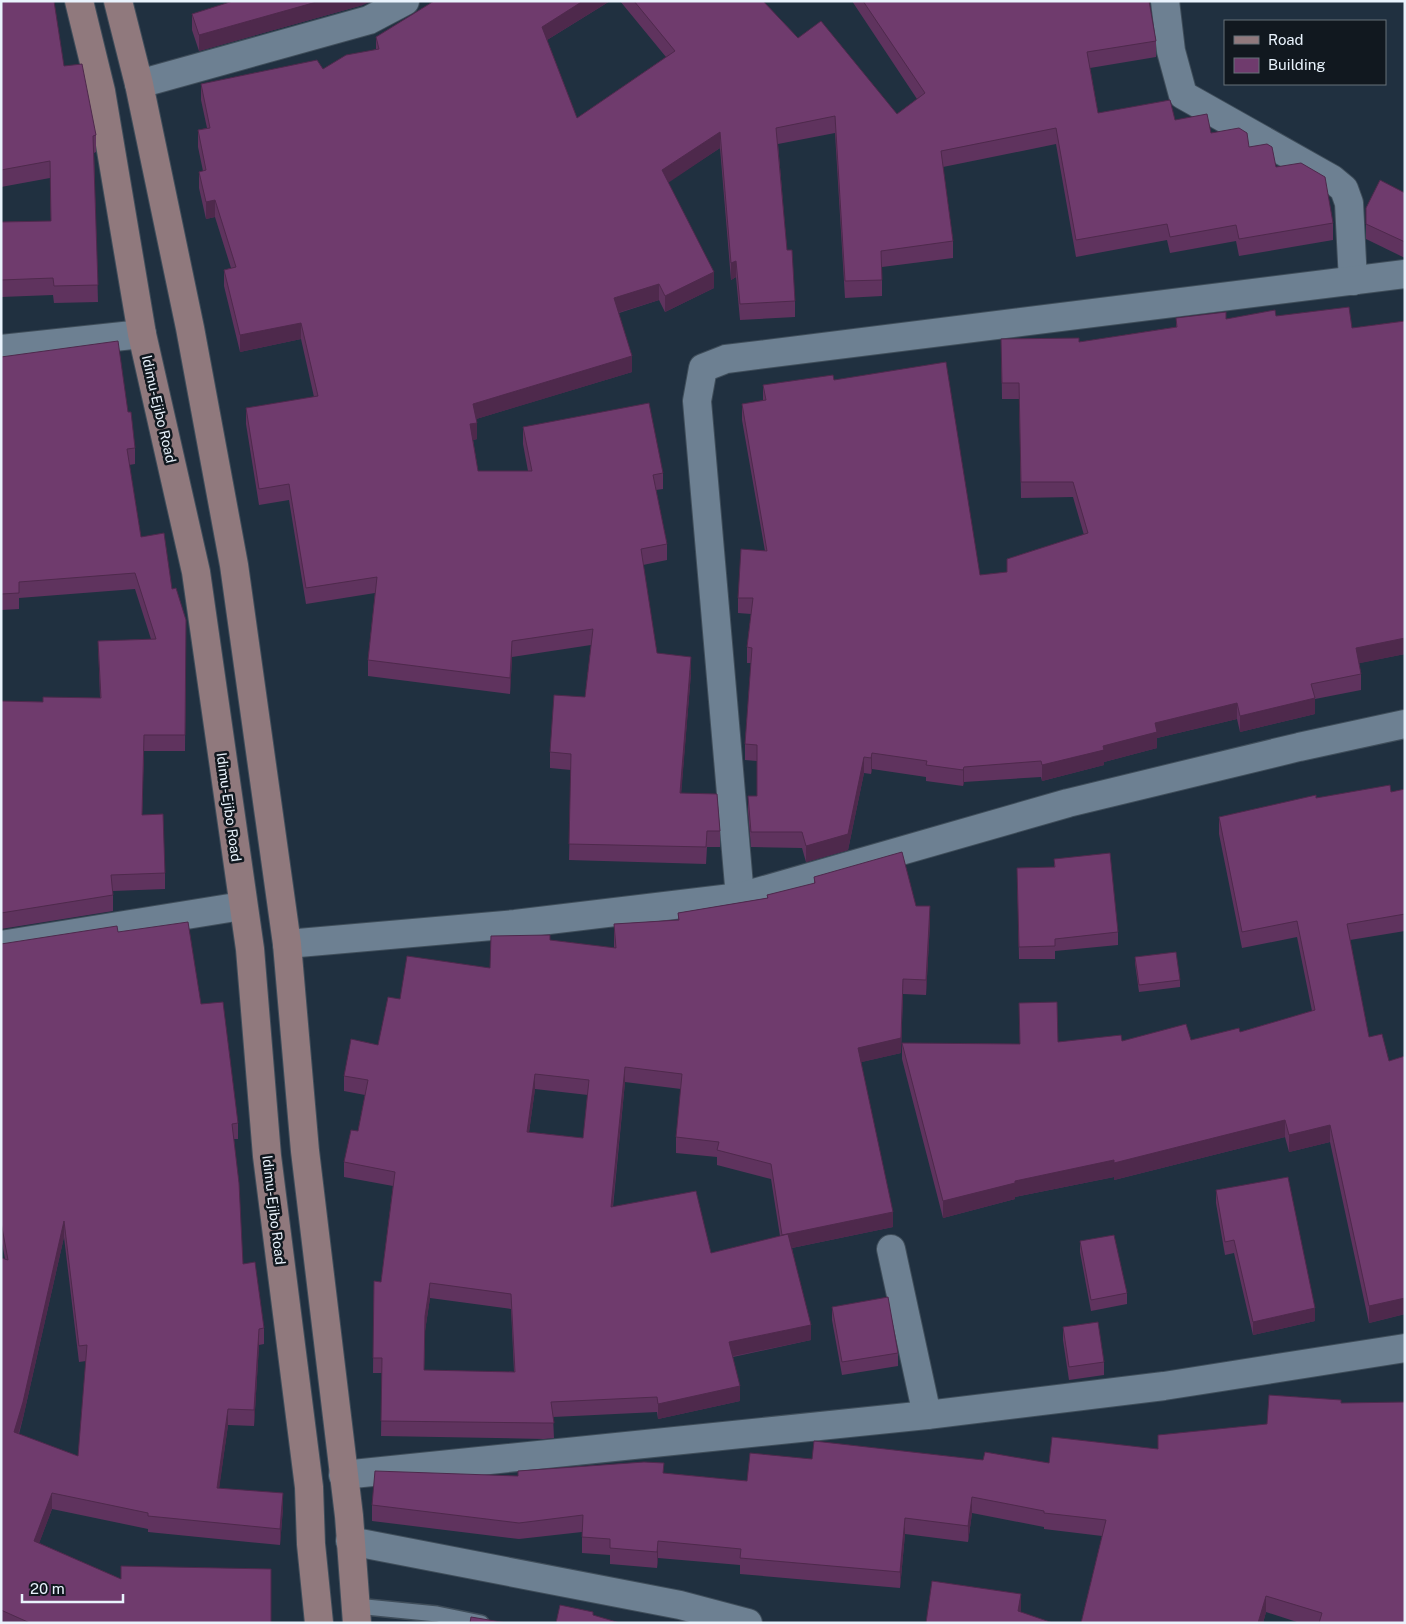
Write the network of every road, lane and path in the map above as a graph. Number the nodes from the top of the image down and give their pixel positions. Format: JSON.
{"nodes":[{"id":1,"x":78,"y":1,"type":"edge"},
{"id":2,"x":118,"y":1,"type":"edge"},
{"id":3,"x":405,"y":1,"type":"edge"},
{"id":4,"x":1164,"y":1,"type":"edge"},
{"id":5,"x":139,"y":84,"type":"junction"},
{"id":6,"x":1405,"y":274,"type":"edge"},
{"id":7,"x":1353,"y":281,"type":"junction"},
{"id":8,"x":142,"y":334,"type":"junction"},
{"id":9,"x":1,"y":349,"type":"edge"},
{"id":10,"x":1405,"y":724,"type":"edge"},
{"id":11,"x":740,"y":897,"type":"junction"},
{"id":12,"x":242,"y":906,"type":"junction"},
{"id":13,"x":1,"y":944,"type":"edge"},
{"id":14,"x":287,"y":944,"type":"junction"},
{"id":15,"x":891,"y":1249,"type":"dead end"},
{"id":16,"x":1405,"y":1348,"type":"edge"},
{"id":17,"x":927,"y":1415,"type":"junction"},
{"id":18,"x":343,"y":1475,"type":"junction"},
{"id":19,"x":350,"y":1541,"type":"junction"},
{"id":20,"x":356,"y":1615,"type":"edge"},
{"id":21,"x":436,"y":1618,"type":"edge"},
{"id":22,"x":319,"y":1623,"type":"edge"},
{"id":23,"x":481,"y":1623,"type":"edge"},
{"id":24,"x":748,"y":1623,"type":"edge"}],
"edges":[{"from":1,"to":8,"type":"main road","name":"Idimu-Ejibo Road"},
{"from":2,"to":5,"type":"main road"},
{"from":3,"to":5,"type":"street"},
{"from":4,"to":7,"type":"street"},
{"from":5,"to":14,"type":"main road"},
{"from":6,"to":7,"type":"street"},
{"from":7,"to":11,"type":"street"},
{"from":8,"to":9,"type":"street"},
{"from":8,"to":12,"type":"main road","name":"Idimu-Ejibo Road"},
{"from":10,"to":11,"type":"street"},
{"from":11,"to":14,"type":"street"},
{"from":12,"to":13,"type":"street"},
{"from":12,"to":22,"type":"main road","name":"Idimu-Ejibo Road"},
{"from":14,"to":18,"type":"main road"},
{"from":15,"to":17,"type":"street"},
{"from":16,"to":17,"type":"street"},
{"from":17,"to":18,"type":"street"},
{"from":18,"to":19,"type":"main road"},
{"from":19,"to":20,"type":"main road"},
{"from":19,"to":24,"type":"street"},
{"from":20,"to":21,"type":"lane"},
{"from":21,"to":23,"type":"lane"}]}
